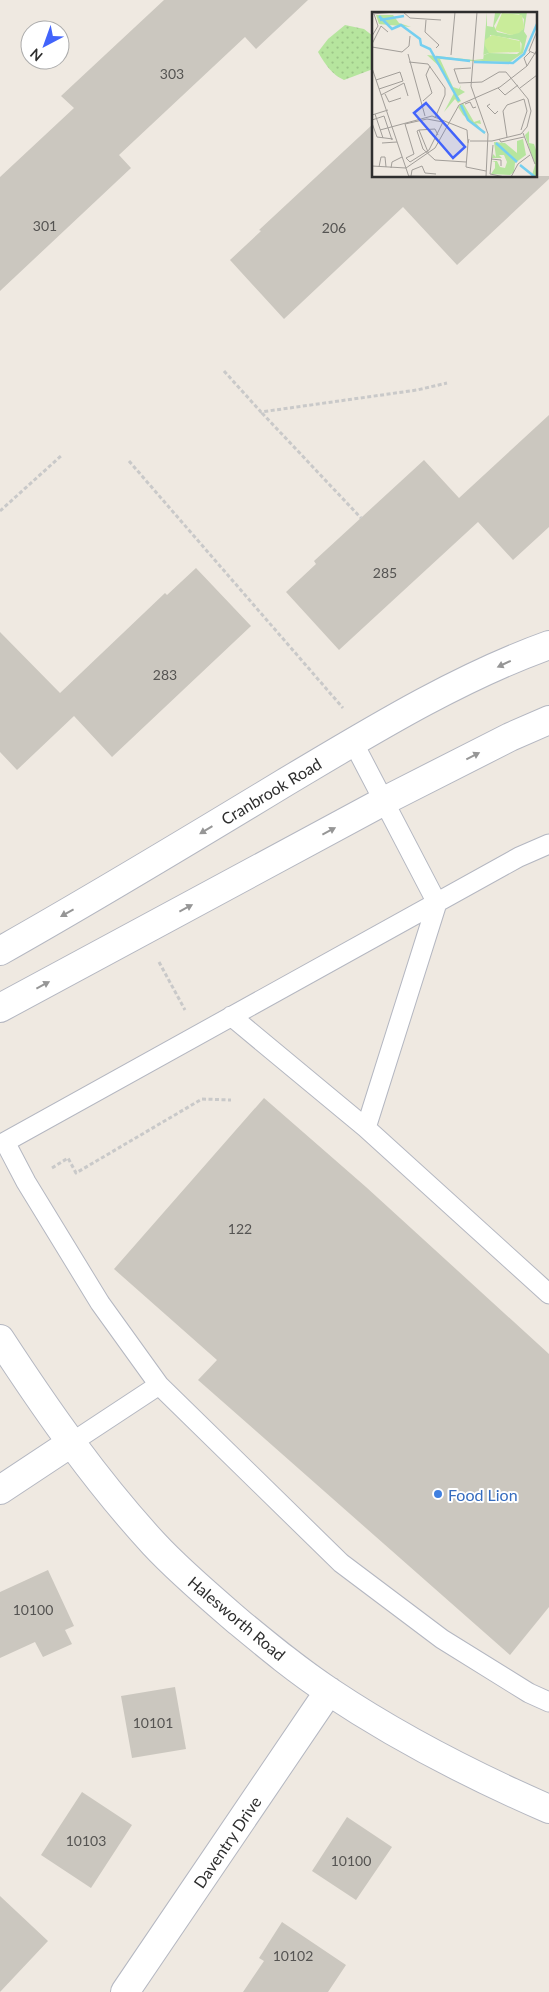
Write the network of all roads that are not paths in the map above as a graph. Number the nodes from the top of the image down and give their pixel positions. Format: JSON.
{"nodes":[{"id":1,"x":549,"y":645,"type":"edge"},
{"id":2,"x":549,"y":720,"type":"edge"},
{"id":3,"x":353,"y":742,"type":"junction"},
{"id":4,"x":384,"y":801,"type":"junction"},
{"id":5,"x":549,"y":844,"type":"edge"},
{"id":6,"x":437,"y":902,"type":"junction"},
{"id":7,"x":0,"y":951,"type":"edge"},
{"id":8,"x":0,"y":1008,"type":"edge"},
{"id":9,"x":231,"y":1016,"type":"junction"},
{"id":10,"x":366,"y":1128,"type":"junction"},
{"id":11,"x":549,"y":1294,"type":"edge"},
{"id":12,"x":0,"y":1339,"type":"edge"},
{"id":13,"x":159,"y":1385,"type":"junction"},
{"id":14,"x":71,"y":1443,"type":"junction"},
{"id":15,"x":0,"y":1490,"type":"edge"},
{"id":16,"x":328,"y":1691,"type":"junction"},
{"id":17,"x":549,"y":1702,"type":"edge"},
{"id":18,"x":549,"y":1809,"type":"edge"},
{"id":19,"x":125,"y":1992,"type":"edge"}],
"edges":[{"from":1,"to":3,"type":"street","name":"Cranbrook Road","one_way":true},
{"from":4,"to":2,"type":"street","one_way":true},
{"from":3,"to":4,"type":"lane"},
{"from":3,"to":7,"type":"street","name":"Cranbrook Road","one_way":true},
{"from":4,"to":6,"type":"lane"},
{"from":8,"to":4,"type":"street","one_way":true},
{"from":5,"to":6,"type":"lane"},
{"from":6,"to":9,"type":"lane"},
{"from":6,"to":10,"type":"lane"},
{"from":9,"to":10,"type":"lane"},
{"from":9,"to":13,"type":"lane"},
{"from":10,"to":11,"type":"lane"},
{"from":12,"to":14,"type":"street","name":"Halesworth Road"},
{"from":13,"to":14,"type":"lane"},
{"from":13,"to":17,"type":"lane"},
{"from":14,"to":15,"type":"street"},
{"from":14,"to":16,"type":"street","name":"Halesworth Road"},
{"from":16,"to":18,"type":"street","name":"Halesworth Road"},
{"from":16,"to":19,"type":"street","name":"Daventry Drive"}]}
